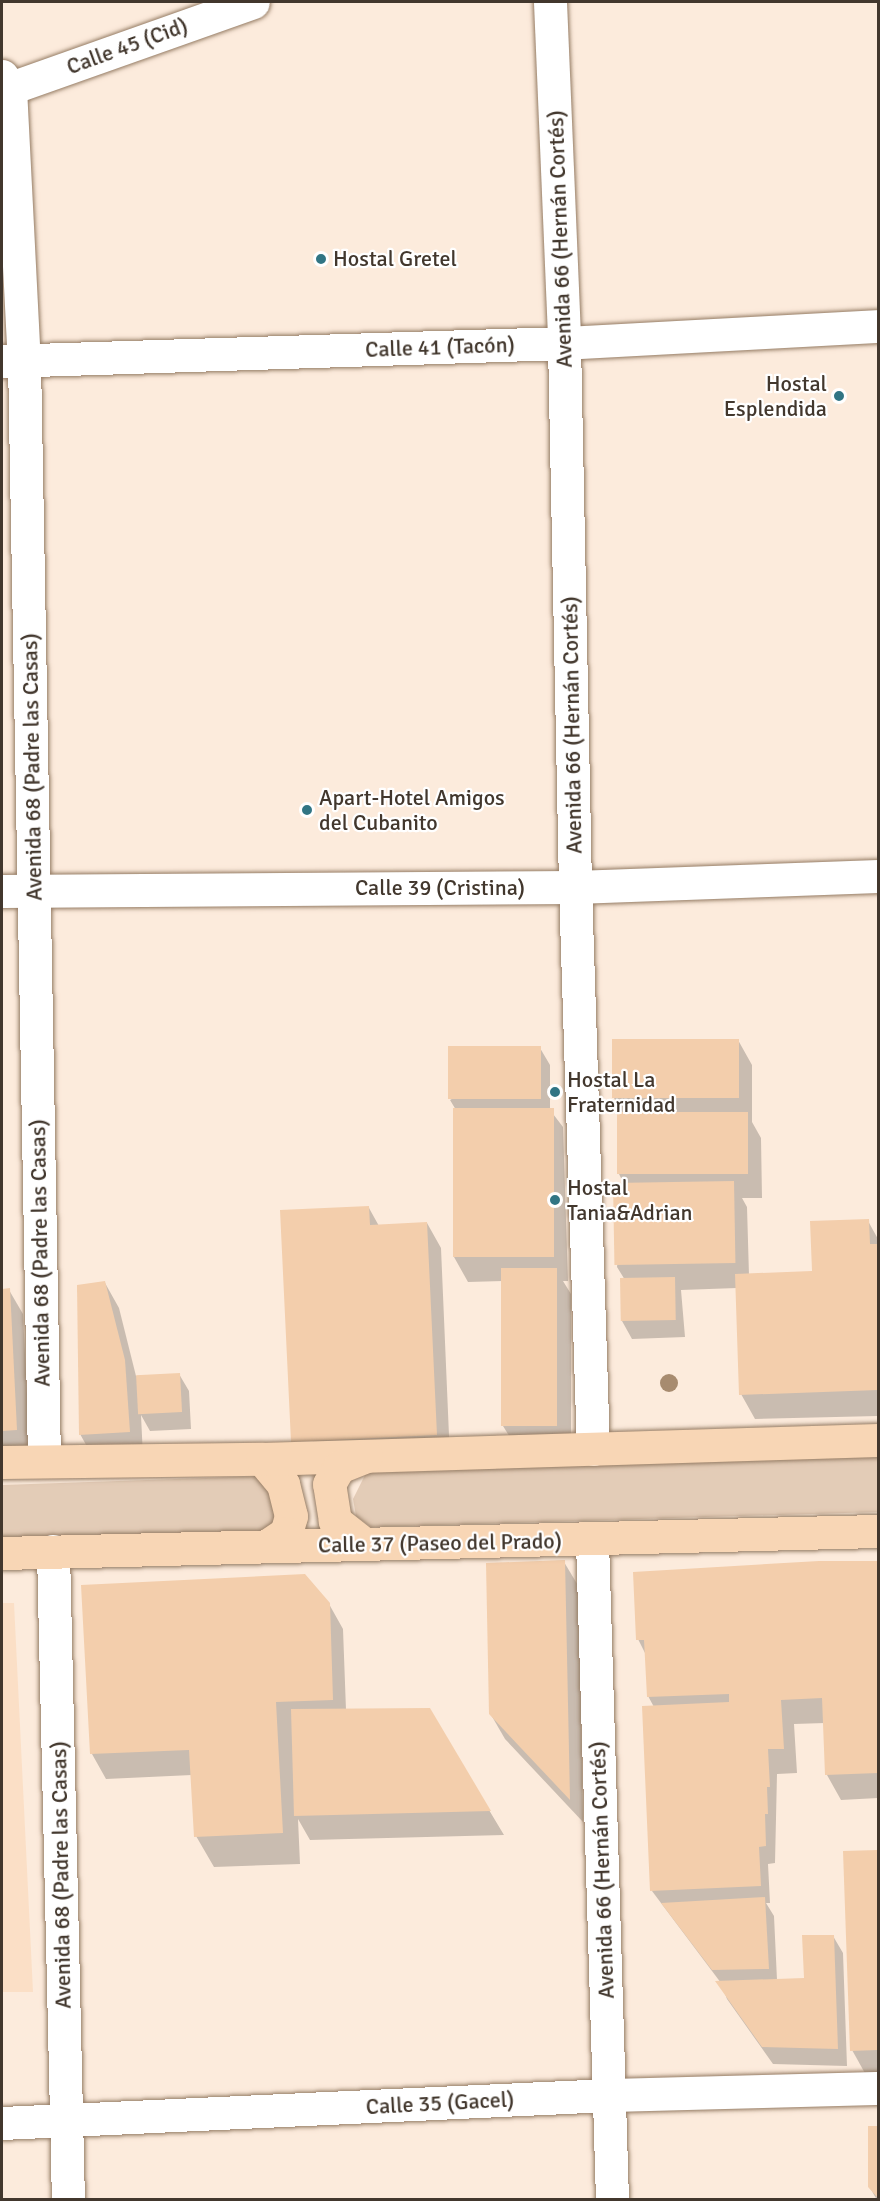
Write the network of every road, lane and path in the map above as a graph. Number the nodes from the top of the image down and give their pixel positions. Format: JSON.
{"nodes":[{"id":1,"x":253,"y":2,"type":"edge"},
{"id":2,"x":550,"y":2,"type":"edge"},
{"id":3,"x":4,"y":85,"type":"edge"},
{"id":4,"x":879,"y":326,"type":"edge"},
{"id":5,"x":564,"y":343,"type":"junction"},
{"id":6,"x":13,"y":360,"type":"edge"},
{"id":7,"x":879,"y":876,"type":"edge"},
{"id":8,"x":575,"y":887,"type":"junction"},
{"id":9,"x":34,"y":890,"type":"junction"},
{"id":10,"x":2,"y":891,"type":"edge"},
{"id":11,"x":879,"y":1440,"type":"edge"},
{"id":12,"x":593,"y":1449,"type":"junction"},
{"id":13,"x":368,"y":1456,"type":"junction"},
{"id":14,"x":262,"y":1459,"type":"junction"},
{"id":15,"x":44,"y":1461,"type":"junction"},
{"id":16,"x":2,"y":1462,"type":"edge"},
{"id":17,"x":879,"y":1531,"type":"edge"},
{"id":18,"x":592,"y":1541,"type":"junction"},
{"id":19,"x":363,"y":1543,"type":"junction"},
{"id":20,"x":268,"y":1545,"type":"junction"},
{"id":21,"x":53,"y":1551,"type":"junction"},
{"id":22,"x":2,"y":1553,"type":"edge"},
{"id":23,"x":879,"y":2088,"type":"edge"},
{"id":24,"x":609,"y":2095,"type":"junction"},
{"id":25,"x":66,"y":2121,"type":"junction"},
{"id":26,"x":2,"y":2123,"type":"edge"},
{"id":27,"x":68,"y":2199,"type":"edge"},
{"id":28,"x":612,"y":2199,"type":"edge"}],
"edges":[{"from":1,"to":3,"type":"street","name":"Calle 45 (Cid)"},
{"from":2,"to":5,"type":"street","name":"Avenida 66 (Hernán Cortés)"},
{"from":3,"to":6,"type":"street","name":"Avenida 68 (Padre las Casas)"},
{"from":4,"to":5,"type":"street","name":"Calle 41 (Tacón)"},
{"from":5,"to":6,"type":"street","name":"Calle 41 (Tacón)"},
{"from":5,"to":8,"type":"street","name":"Avenida 66 (Hernán Cortés)"},
{"from":6,"to":9,"type":"street","name":"Avenida 68 (Padre las Casas)"},
{"from":7,"to":8,"type":"street","name":"Calle 39 (Cristina)"},
{"from":8,"to":9,"type":"street","name":"Calle 39 (Cristina)"},
{"from":8,"to":12,"type":"street","name":"Avenida 66 (Hernán Cortés)"},
{"from":9,"to":10,"type":"street","name":"Calle 39 (Cristina)"},
{"from":9,"to":15,"type":"street","name":"Avenida 68 (Padre las Casas)"},
{"from":11,"to":12,"type":"main road"},
{"from":12,"to":13,"type":"main road"},
{"from":13,"to":14,"type":"main road"},
{"from":13,"to":19,"type":"main road"},
{"from":14,"to":15,"type":"main road"},
{"from":14,"to":20,"type":"main road"},
{"from":15,"to":16,"type":"main road"},
{"from":17,"to":18,"type":"main road","name":"Calle 37 (Paseo del Prado)"},
{"from":18,"to":19,"type":"main road","name":"Calle 37 (Paseo del Prado)"},
{"from":18,"to":24,"type":"street","name":"Avenida 66 (Hernán Cortés)"},
{"from":19,"to":20,"type":"main road","name":"Calle 37 (Paseo del Prado)"},
{"from":20,"to":21,"type":"main road","name":"Calle 37 (Paseo del Prado)"},
{"from":21,"to":22,"type":"main road","name":"Calle 37 (Paseo del Prado)"},
{"from":21,"to":25,"type":"street","name":"Avenida 68 (Padre las Casas)"},
{"from":23,"to":24,"type":"street","name":"Calle 35 (Gacel)"},
{"from":24,"to":25,"type":"street","name":"Calle 35 (Gacel)"},
{"from":24,"to":28,"type":"street","name":"Avenida 66 (Hernán Cortés)"},
{"from":25,"to":26,"type":"street","name":"Calle 35 (Gacel)"},
{"from":25,"to":27,"type":"street","name":"Avenida 68 (Padre las Casas)"}]}
